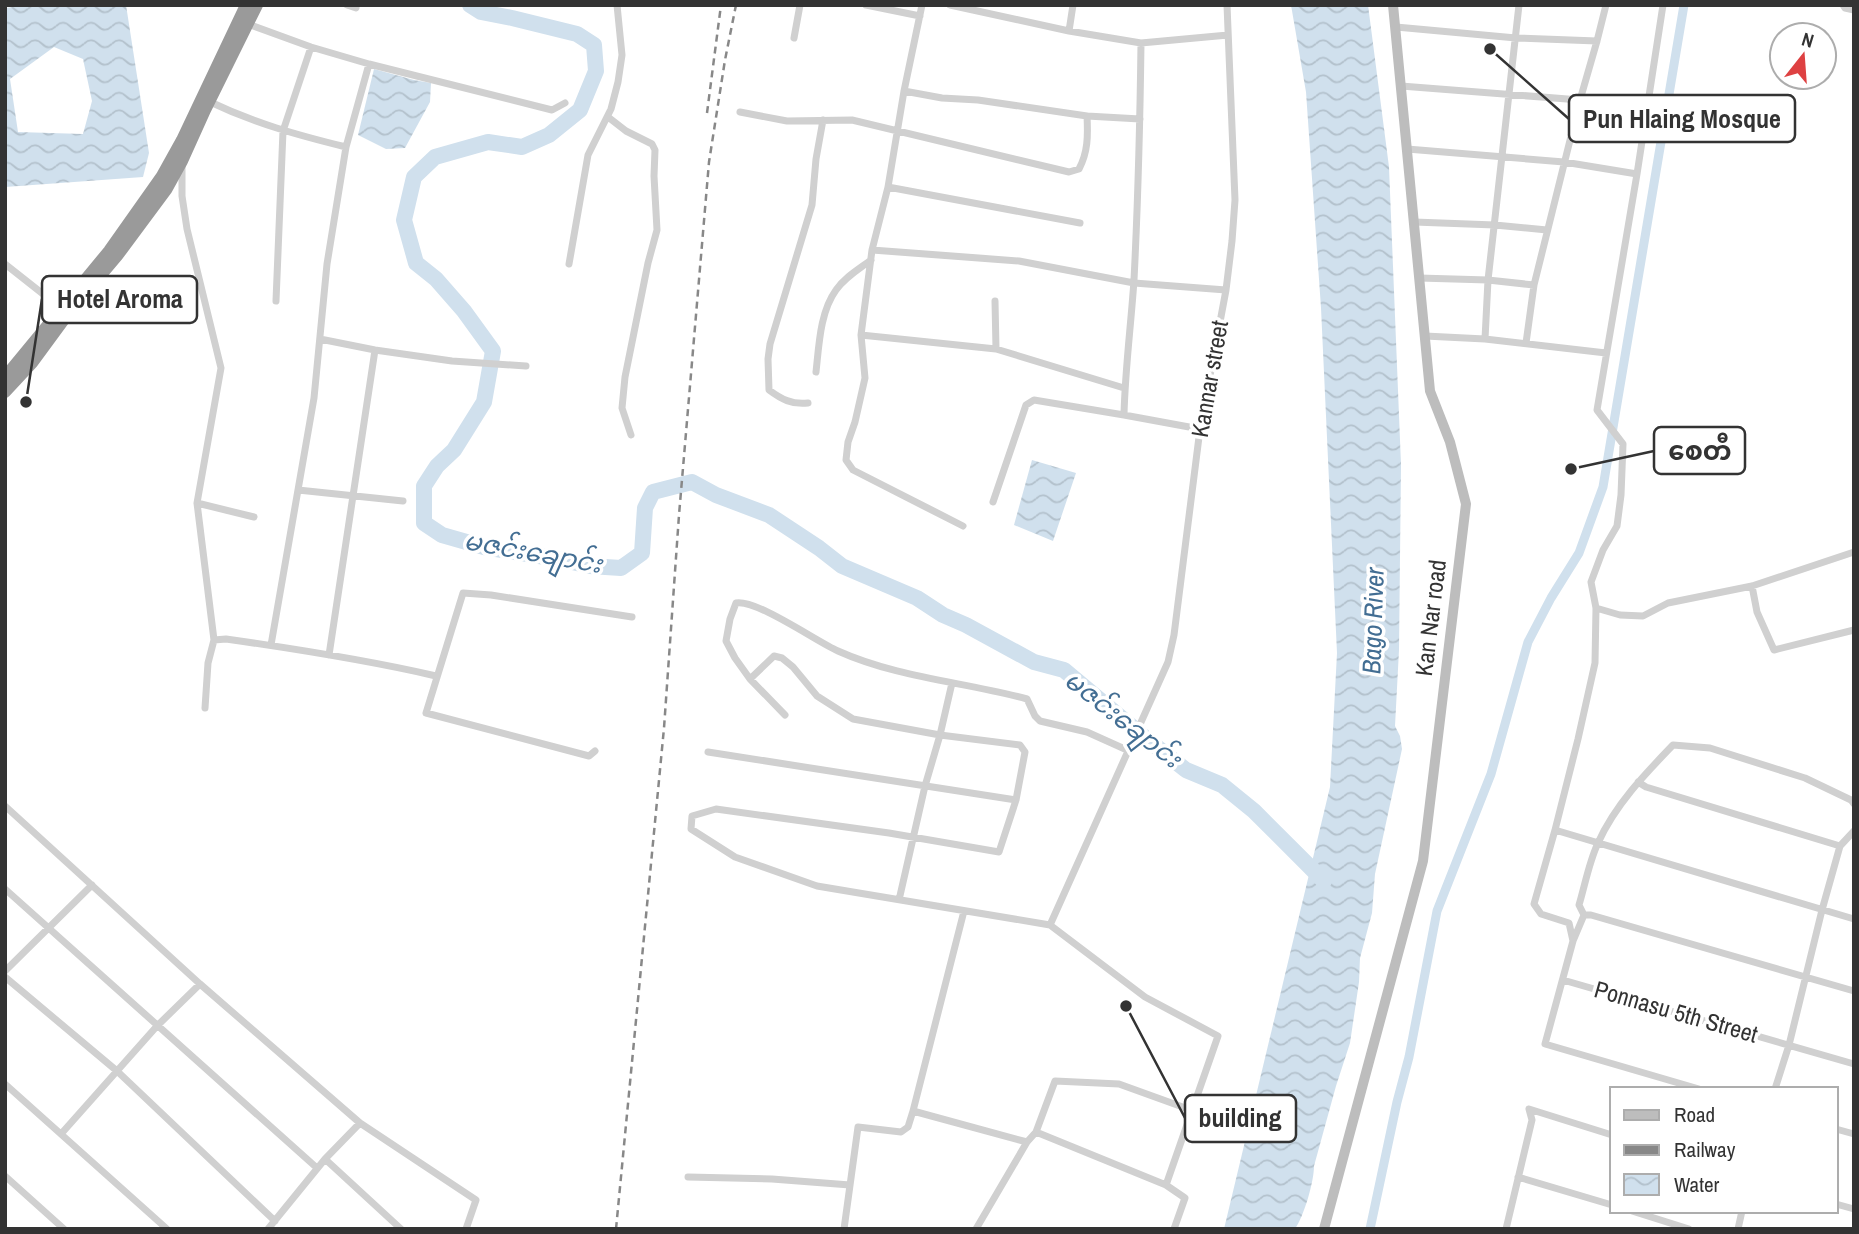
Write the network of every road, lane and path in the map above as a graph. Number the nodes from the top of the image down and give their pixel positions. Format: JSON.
{"nodes":[{"id":1,"x":246,"y":5,"type":"edge"},
{"id":2,"x":257,"y":5,"type":"edge"},
{"id":3,"x":347,"y":5,"type":"edge"},
{"id":4,"x":617,"y":5,"type":"edge"},
{"id":5,"x":800,"y":5,"type":"edge"},
{"id":6,"x":866,"y":5,"type":"edge"},
{"id":7,"x":922,"y":5,"type":"edge"},
{"id":8,"x":950,"y":5,"type":"edge"},
{"id":9,"x":1073,"y":5,"type":"edge"},
{"id":10,"x":1227,"y":5,"type":"edge"},
{"id":11,"x":1394,"y":5,"type":"edge"},
{"id":12,"x":1519,"y":5,"type":"edge"},
{"id":13,"x":1606,"y":5,"type":"edge"},
{"id":14,"x":1663,"y":5,"type":"edge"},
{"id":15,"x":1843,"y":5,"type":"edge"},
{"id":16,"x":356,"y":8,"type":"dead end"},
{"id":17,"x":1854,"y":10,"type":"edge"},
{"id":18,"x":920,"y":16,"type":"junction"},
{"id":19,"x":247,"y":24,"type":"junction"},
{"id":20,"x":1396,"y":27,"type":"junction"},
{"id":21,"x":1069,"y":31,"type":"junction"},
{"id":22,"x":1228,"y":35,"type":"junction"},
{"id":23,"x":794,"y":38,"type":"dead end"},
{"id":24,"x":1516,"y":38,"type":"junction"},
{"id":25,"x":1598,"y":41,"type":"junction"},
{"id":26,"x":1141,"y":43,"type":"junction"},
{"id":27,"x":311,"y":47,"type":"junction"},
{"id":28,"x":369,"y":64,"type":"junction"},
{"id":29,"x":1401,"y":86,"type":"junction"},
{"id":30,"x":904,"y":91,"type":"junction"},
{"id":31,"x":1510,"y":93,"type":"junction"},
{"id":32,"x":206,"y":100,"type":"junction"},
{"id":33,"x":1580,"y":100,"type":"junction"},
{"id":34,"x":565,"y":103,"type":"dead end"},
{"id":35,"x":740,"y":112,"type":"dead end"},
{"id":36,"x":1087,"y":116,"type":"junction"},
{"id":37,"x":608,"y":117,"type":"junction"},
{"id":38,"x":1140,"y":119,"type":"junction"},
{"id":39,"x":823,"y":120,"type":"junction"},
{"id":40,"x":283,"y":131,"type":"junction"},
{"id":41,"x":897,"y":131,"type":"junction"},
{"id":42,"x":346,"y":148,"type":"junction"},
{"id":43,"x":1408,"y":149,"type":"junction"},
{"id":44,"x":1502,"y":158,"type":"junction"},
{"id":45,"x":182,"y":162,"type":"junction"},
{"id":46,"x":1564,"y":162,"type":"junction"},
{"id":47,"x":1637,"y":174,"type":"junction"},
{"id":48,"x":888,"y":187,"type":"junction"},
{"id":49,"x":1414,"y":222,"type":"junction"},
{"id":50,"x":1080,"y":223,"type":"dead end"},
{"id":51,"x":1494,"y":225,"type":"junction"},
{"id":52,"x":1547,"y":230,"type":"junction"},
{"id":53,"x":872,"y":250,"type":"junction"},
{"id":54,"x":871,"y":260,"type":"junction"},
{"id":55,"x":5,"y":264,"type":"edge"},
{"id":56,"x":569,"y":264,"type":"dead end"},
{"id":57,"x":1419,"y":278,"type":"junction"},
{"id":58,"x":1488,"y":280,"type":"junction"},
{"id":59,"x":1133,"y":283,"type":"junction"},
{"id":60,"x":1534,"y":285,"type":"junction"},
{"id":61,"x":1226,"y":290,"type":"junction"},
{"id":62,"x":276,"y":301,"type":"dead end"},
{"id":63,"x":995,"y":301,"type":"dead end"},
{"id":64,"x":64,"y":311,"type":"junction"},
{"id":65,"x":860,"y":335,"type":"junction"},
{"id":66,"x":1425,"y":336,"type":"junction"},
{"id":67,"x":320,"y":339,"type":"junction"},
{"id":68,"x":1485,"y":339,"type":"junction"},
{"id":69,"x":1526,"y":343,"type":"junction"},
{"id":70,"x":996,"y":349,"type":"junction"},
{"id":71,"x":375,"y":351,"type":"junction"},
{"id":72,"x":1606,"y":353,"type":"junction"},
{"id":73,"x":526,"y":366,"type":"dead end"},
{"id":74,"x":816,"y":372,"type":"dead end"},
{"id":75,"x":5,"y":377,"type":"edge"},
{"id":76,"x":1124,"y":388,"type":"junction"},
{"id":77,"x":5,"y":392,"type":"edge"},
{"id":78,"x":808,"y":403,"type":"dead end"},
{"id":79,"x":1124,"y":415,"type":"junction"},
{"id":80,"x":1200,"y":429,"type":"junction"},
{"id":81,"x":631,"y":435,"type":"dead end"},
{"id":82,"x":298,"y":490,"type":"junction"},
{"id":83,"x":352,"y":496,"type":"junction"},
{"id":84,"x":403,"y":501,"type":"dead end"},
{"id":85,"x":993,"y":502,"type":"dead end"},
{"id":86,"x":197,"y":503,"type":"junction"},
{"id":87,"x":254,"y":517,"type":"dead end"},
{"id":88,"x":963,"y":526,"type":"dead end"},
{"id":89,"x":1854,"y":552,"type":"edge"},
{"id":90,"x":1752,"y":586,"type":"junction"},
{"id":91,"x":1596,"y":608,"type":"junction"},
{"id":92,"x":632,"y":617,"type":"dead end"},
{"id":93,"x":1854,"y":630,"type":"edge"},
{"id":94,"x":214,"y":639,"type":"junction"},
{"id":95,"x":271,"y":645,"type":"junction"},
{"id":96,"x":329,"y":655,"type":"junction"},
{"id":97,"x":436,"y":676,"type":"junction"},
{"id":98,"x":750,"y":679,"type":"junction"},
{"id":99,"x":952,"y":683,"type":"junction"},
{"id":100,"x":205,"y":708,"type":"dead end"},
{"id":101,"x":785,"y":715,"type":"dead end"},
{"id":102,"x":940,"y":735,"type":"junction"},
{"id":103,"x":1129,"y":747,"type":"junction"},
{"id":104,"x":595,"y":751,"type":"dead end"},
{"id":105,"x":708,"y":752,"type":"dead end"},
{"id":106,"x":1638,"y":782,"type":"junction"},
{"id":107,"x":925,"y":786,"type":"junction"},
{"id":108,"x":1016,"y":800,"type":"junction"},
{"id":109,"x":1854,"y":804,"type":"edge"},
{"id":110,"x":5,"y":806,"type":"edge"},
{"id":111,"x":1555,"y":830,"type":"junction"},
{"id":112,"x":1854,"y":831,"type":"edge"},
{"id":113,"x":914,"y":837,"type":"junction"},
{"id":114,"x":1597,"y":844,"type":"junction"},
{"id":115,"x":1840,"y":846,"type":"junction"},
{"id":116,"x":92,"y":885,"type":"junction"},
{"id":117,"x":5,"y":889,"type":"edge"},
{"id":118,"x":899,"y":900,"type":"junction"},
{"id":119,"x":1822,"y":909,"type":"junction"},
{"id":120,"x":964,"y":911,"type":"junction"},
{"id":121,"x":1584,"y":915,"type":"junction"},
{"id":122,"x":1854,"y":919,"type":"edge"},
{"id":123,"x":1050,"y":925,"type":"junction"},
{"id":124,"x":48,"y":928,"type":"junction"},
{"id":125,"x":1573,"y":941,"type":"junction"},
{"id":126,"x":5,"y":971,"type":"edge"},
{"id":127,"x":5,"y":977,"type":"edge"},
{"id":128,"x":1806,"y":977,"type":"junction"},
{"id":129,"x":1563,"y":980,"type":"junction"},
{"id":130,"x":200,"y":984,"type":"junction"},
{"id":131,"x":1854,"y":991,"type":"edge"},
{"id":132,"x":157,"y":1026,"type":"junction"},
{"id":133,"x":1789,"y":1045,"type":"junction"},
{"id":134,"x":1854,"y":1064,"type":"edge"},
{"id":135,"x":117,"y":1071,"type":"junction"},
{"id":136,"x":5,"y":1084,"type":"edge"},
{"id":137,"x":1692,"y":1087,"type":"edge"},
{"id":138,"x":1776,"y":1087,"type":"edge"},
{"id":139,"x":1191,"y":1110,"type":"junction"},
{"id":140,"x":914,"y":1111,"type":"junction"},
{"id":141,"x":360,"y":1123,"type":"junction"},
{"id":142,"x":1036,"y":1132,"type":"junction"},
{"id":143,"x":61,"y":1134,"type":"junction"},
{"id":144,"x":1610,"y":1134,"type":"edge"},
{"id":145,"x":1027,"y":1142,"type":"junction"},
{"id":146,"x":324,"y":1159,"type":"junction"},
{"id":147,"x":317,"y":1168,"type":"junction"},
{"id":148,"x":5,"y":1176,"type":"edge"},
{"id":149,"x":688,"y":1177,"type":"dead end"},
{"id":150,"x":1518,"y":1177,"type":"junction"},
{"id":151,"x":850,"y":1185,"type":"junction"},
{"id":152,"x":1166,"y":1185,"type":"junction"},
{"id":153,"x":1610,"y":1204,"type":"edge"},
{"id":154,"x":1638,"y":1213,"type":"edge"},
{"id":155,"x":275,"y":1221,"type":"junction"},
{"id":156,"x":64,"y":1229,"type":"edge"},
{"id":157,"x":167,"y":1229,"type":"edge"},
{"id":158,"x":268,"y":1229,"type":"edge"},
{"id":159,"x":401,"y":1229,"type":"edge"},
{"id":160,"x":466,"y":1229,"type":"edge"},
{"id":161,"x":844,"y":1229,"type":"edge"},
{"id":162,"x":976,"y":1229,"type":"edge"},
{"id":163,"x":1174,"y":1229,"type":"edge"},
{"id":164,"x":1324,"y":1229,"type":"edge"},
{"id":165,"x":1506,"y":1229,"type":"edge"},
{"id":166,"x":1689,"y":1229,"type":"edge"}],
"edges":[{"from":1,"to":32,"type":"highway"},
{"from":2,"to":19,"type":"highway"},
{"from":3,"to":16,"type":"street"},
{"from":4,"to":37,"type":"street"},
{"from":5,"to":23,"type":"street"},
{"from":6,"to":18,"type":"street"},
{"from":7,"to":18,"type":"street"},
{"from":8,"to":21,"type":"street"},
{"from":9,"to":21,"type":"street"},
{"from":10,"to":22,"type":"street","name":"Kannar street"},
{"from":11,"to":20,"type":"street","name":"Kan Nar road"},
{"from":12,"to":24,"type":"street"},
{"from":13,"to":25,"type":"street"},
{"from":14,"to":47,"type":"street"},
{"from":15,"to":17,"type":"street"},
{"from":18,"to":30,"type":"street"},
{"from":19,"to":27,"type":"street"},
{"from":19,"to":32,"type":"highway"},
{"from":20,"to":24,"type":"street"},
{"from":20,"to":29,"type":"street","name":"Kan Nar road"},
{"from":21,"to":26,"type":"street"},
{"from":22,"to":26,"type":"street"},
{"from":22,"to":61,"type":"street","name":"Kannar street"},
{"from":24,"to":25,"type":"street"},
{"from":24,"to":31,"type":"street"},
{"from":25,"to":33,"type":"street"},
{"from":26,"to":38,"type":"street"},
{"from":27,"to":28,"type":"street"},
{"from":27,"to":40,"type":"street"},
{"from":28,"to":34,"type":"street"},
{"from":28,"to":42,"type":"street"},
{"from":29,"to":31,"type":"street"},
{"from":29,"to":43,"type":"street","name":"Kan Nar road"},
{"from":30,"to":36,"type":"street"},
{"from":30,"to":41,"type":"street"},
{"from":31,"to":33,"type":"street"},
{"from":31,"to":44,"type":"street"},
{"from":32,"to":40,"type":"street"},
{"from":32,"to":45,"type":"highway"},
{"from":32,"to":64,"type":"highway"},
{"from":33,"to":46,"type":"street"},
{"from":35,"to":39,"type":"street"},
{"from":36,"to":38,"type":"street"},
{"from":36,"to":41,"type":"street"},
{"from":37,"to":56,"type":"street"},
{"from":37,"to":81,"type":"street"},
{"from":38,"to":59,"type":"street"},
{"from":39,"to":41,"type":"street"},
{"from":39,"to":78,"type":"street"},
{"from":40,"to":42,"type":"street"},
{"from":40,"to":62,"type":"street"},
{"from":41,"to":48,"type":"street"},
{"from":42,"to":67,"type":"street"},
{"from":43,"to":44,"type":"street"},
{"from":43,"to":49,"type":"street","name":"Kan Nar road"},
{"from":44,"to":46,"type":"street"},
{"from":44,"to":51,"type":"street"},
{"from":45,"to":64,"type":"highway"},
{"from":45,"to":86,"type":"street"},
{"from":46,"to":47,"type":"street"},
{"from":46,"to":52,"type":"street"},
{"from":47,"to":72,"type":"street"},
{"from":48,"to":50,"type":"street"},
{"from":48,"to":53,"type":"street"},
{"from":49,"to":51,"type":"street"},
{"from":49,"to":57,"type":"street","name":"Kan Nar road"},
{"from":51,"to":52,"type":"street"},
{"from":51,"to":58,"type":"street"},
{"from":52,"to":60,"type":"street"},
{"from":53,"to":54,"type":"street"},
{"from":53,"to":59,"type":"street"},
{"from":54,"to":65,"type":"street"},
{"from":54,"to":74,"type":"street"},
{"from":55,"to":64,"type":"street"},
{"from":57,"to":58,"type":"street"},
{"from":57,"to":66,"type":"street","name":"Kan Nar road"},
{"from":58,"to":60,"type":"street"},
{"from":58,"to":68,"type":"street"},
{"from":59,"to":61,"type":"street"},
{"from":59,"to":76,"type":"street"},
{"from":60,"to":69,"type":"street"},
{"from":61,"to":80,"type":"street","name":"Kannar street"},
{"from":63,"to":70,"type":"street"},
{"from":64,"to":75,"type":"highway"},
{"from":64,"to":77,"type":"highway"},
{"from":65,"to":70,"type":"street"},
{"from":65,"to":88,"type":"street"},
{"from":66,"to":68,"type":"street"},
{"from":66,"to":164,"type":"street","name":"Kan Nar road"},
{"from":67,"to":71,"type":"street"},
{"from":67,"to":82,"type":"street"},
{"from":68,"to":69,"type":"street"},
{"from":69,"to":72,"type":"street"},
{"from":70,"to":76,"type":"street"},
{"from":71,"to":73,"type":"street"},
{"from":71,"to":83,"type":"street"},
{"from":72,"to":91,"type":"street"},
{"from":76,"to":79,"type":"street"},
{"from":79,"to":80,"type":"street"},
{"from":79,"to":85,"type":"street"},
{"from":80,"to":103,"type":"street","name":"Kannar street"},
{"from":82,"to":83,"type":"street"},
{"from":82,"to":95,"type":"street"},
{"from":83,"to":84,"type":"street"},
{"from":83,"to":96,"type":"street"},
{"from":86,"to":87,"type":"street"},
{"from":86,"to":94,"type":"street"},
{"from":89,"to":90,"type":"street"},
{"from":90,"to":91,"type":"street"},
{"from":90,"to":93,"type":"street"},
{"from":91,"to":111,"type":"street"},
{"from":92,"to":97,"type":"street"},
{"from":94,"to":95,"type":"street"},
{"from":94,"to":100,"type":"street"},
{"from":95,"to":96,"type":"street"},
{"from":96,"to":97,"type":"street"},
{"from":97,"to":104,"type":"street"},
{"from":98,"to":99,"type":"street"},
{"from":98,"to":101,"type":"street"},
{"from":98,"to":102,"type":"street"},
{"from":99,"to":102,"type":"street"},
{"from":99,"to":103,"type":"street"},
{"from":102,"to":107,"type":"street"},
{"from":102,"to":108,"type":"street"},
{"from":103,"to":123,"type":"street","name":"Kannar street"},
{"from":105,"to":107,"type":"street"},
{"from":106,"to":109,"type":"street"},
{"from":106,"to":114,"type":"street"},
{"from":106,"to":115,"type":"street"},
{"from":107,"to":108,"type":"street"},
{"from":107,"to":113,"type":"street"},
{"from":108,"to":113,"type":"street"},
{"from":110,"to":116,"type":"street"},
{"from":111,"to":114,"type":"street"},
{"from":111,"to":125,"type":"street"},
{"from":112,"to":115,"type":"street"},
{"from":113,"to":118,"type":"street"},
{"from":113,"to":118,"type":"street"},
{"from":114,"to":119,"type":"street"},
{"from":114,"to":121,"type":"street"},
{"from":115,"to":119,"type":"street"},
{"from":116,"to":124,"type":"street"},
{"from":116,"to":130,"type":"street"},
{"from":117,"to":124,"type":"street"},
{"from":118,"to":120,"type":"street"},
{"from":119,"to":122,"type":"street"},
{"from":119,"to":128,"type":"street"},
{"from":120,"to":123,"type":"street"},
{"from":120,"to":140,"type":"street"},
{"from":121,"to":125,"type":"street"},
{"from":121,"to":128,"type":"street"},
{"from":123,"to":139,"type":"street"},
{"from":124,"to":126,"type":"street"},
{"from":124,"to":132,"type":"street"},
{"from":125,"to":129,"type":"street"},
{"from":127,"to":135,"type":"street"},
{"from":128,"to":131,"type":"street"},
{"from":128,"to":133,"type":"street"},
{"from":129,"to":133,"type":"street","name":"Ponnasu 5th Street"},
{"from":129,"to":137,"type":"street"},
{"from":130,"to":132,"type":"street"},
{"from":130,"to":141,"type":"street"},
{"from":132,"to":135,"type":"street"},
{"from":132,"to":147,"type":"street"},
{"from":133,"to":134,"type":"street","name":"Ponnasu 5th Street"},
{"from":133,"to":138,"type":"street"},
{"from":135,"to":143,"type":"street"},
{"from":135,"to":155,"type":"street"},
{"from":136,"to":143,"type":"street"},
{"from":139,"to":142,"type":"street"},
{"from":139,"to":152,"type":"street"},
{"from":140,"to":145,"type":"street"},
{"from":140,"to":151,"type":"street"},
{"from":141,"to":146,"type":"street"},
{"from":141,"to":160,"type":"street"},
{"from":142,"to":145,"type":"street"},
{"from":142,"to":152,"type":"street"},
{"from":143,"to":157,"type":"street"},
{"from":144,"to":150,"type":"street"},
{"from":145,"to":162,"type":"street"},
{"from":146,"to":147,"type":"street"},
{"from":146,"to":159,"type":"street"},
{"from":147,"to":155,"type":"street"},
{"from":148,"to":156,"type":"street"},
{"from":149,"to":151,"type":"street"},
{"from":150,"to":153,"type":"street"},
{"from":150,"to":165,"type":"street"},
{"from":151,"to":161,"type":"street"},
{"from":152,"to":163,"type":"street"},
{"from":154,"to":166,"type":"street"},
{"from":155,"to":158,"type":"street"}]}
